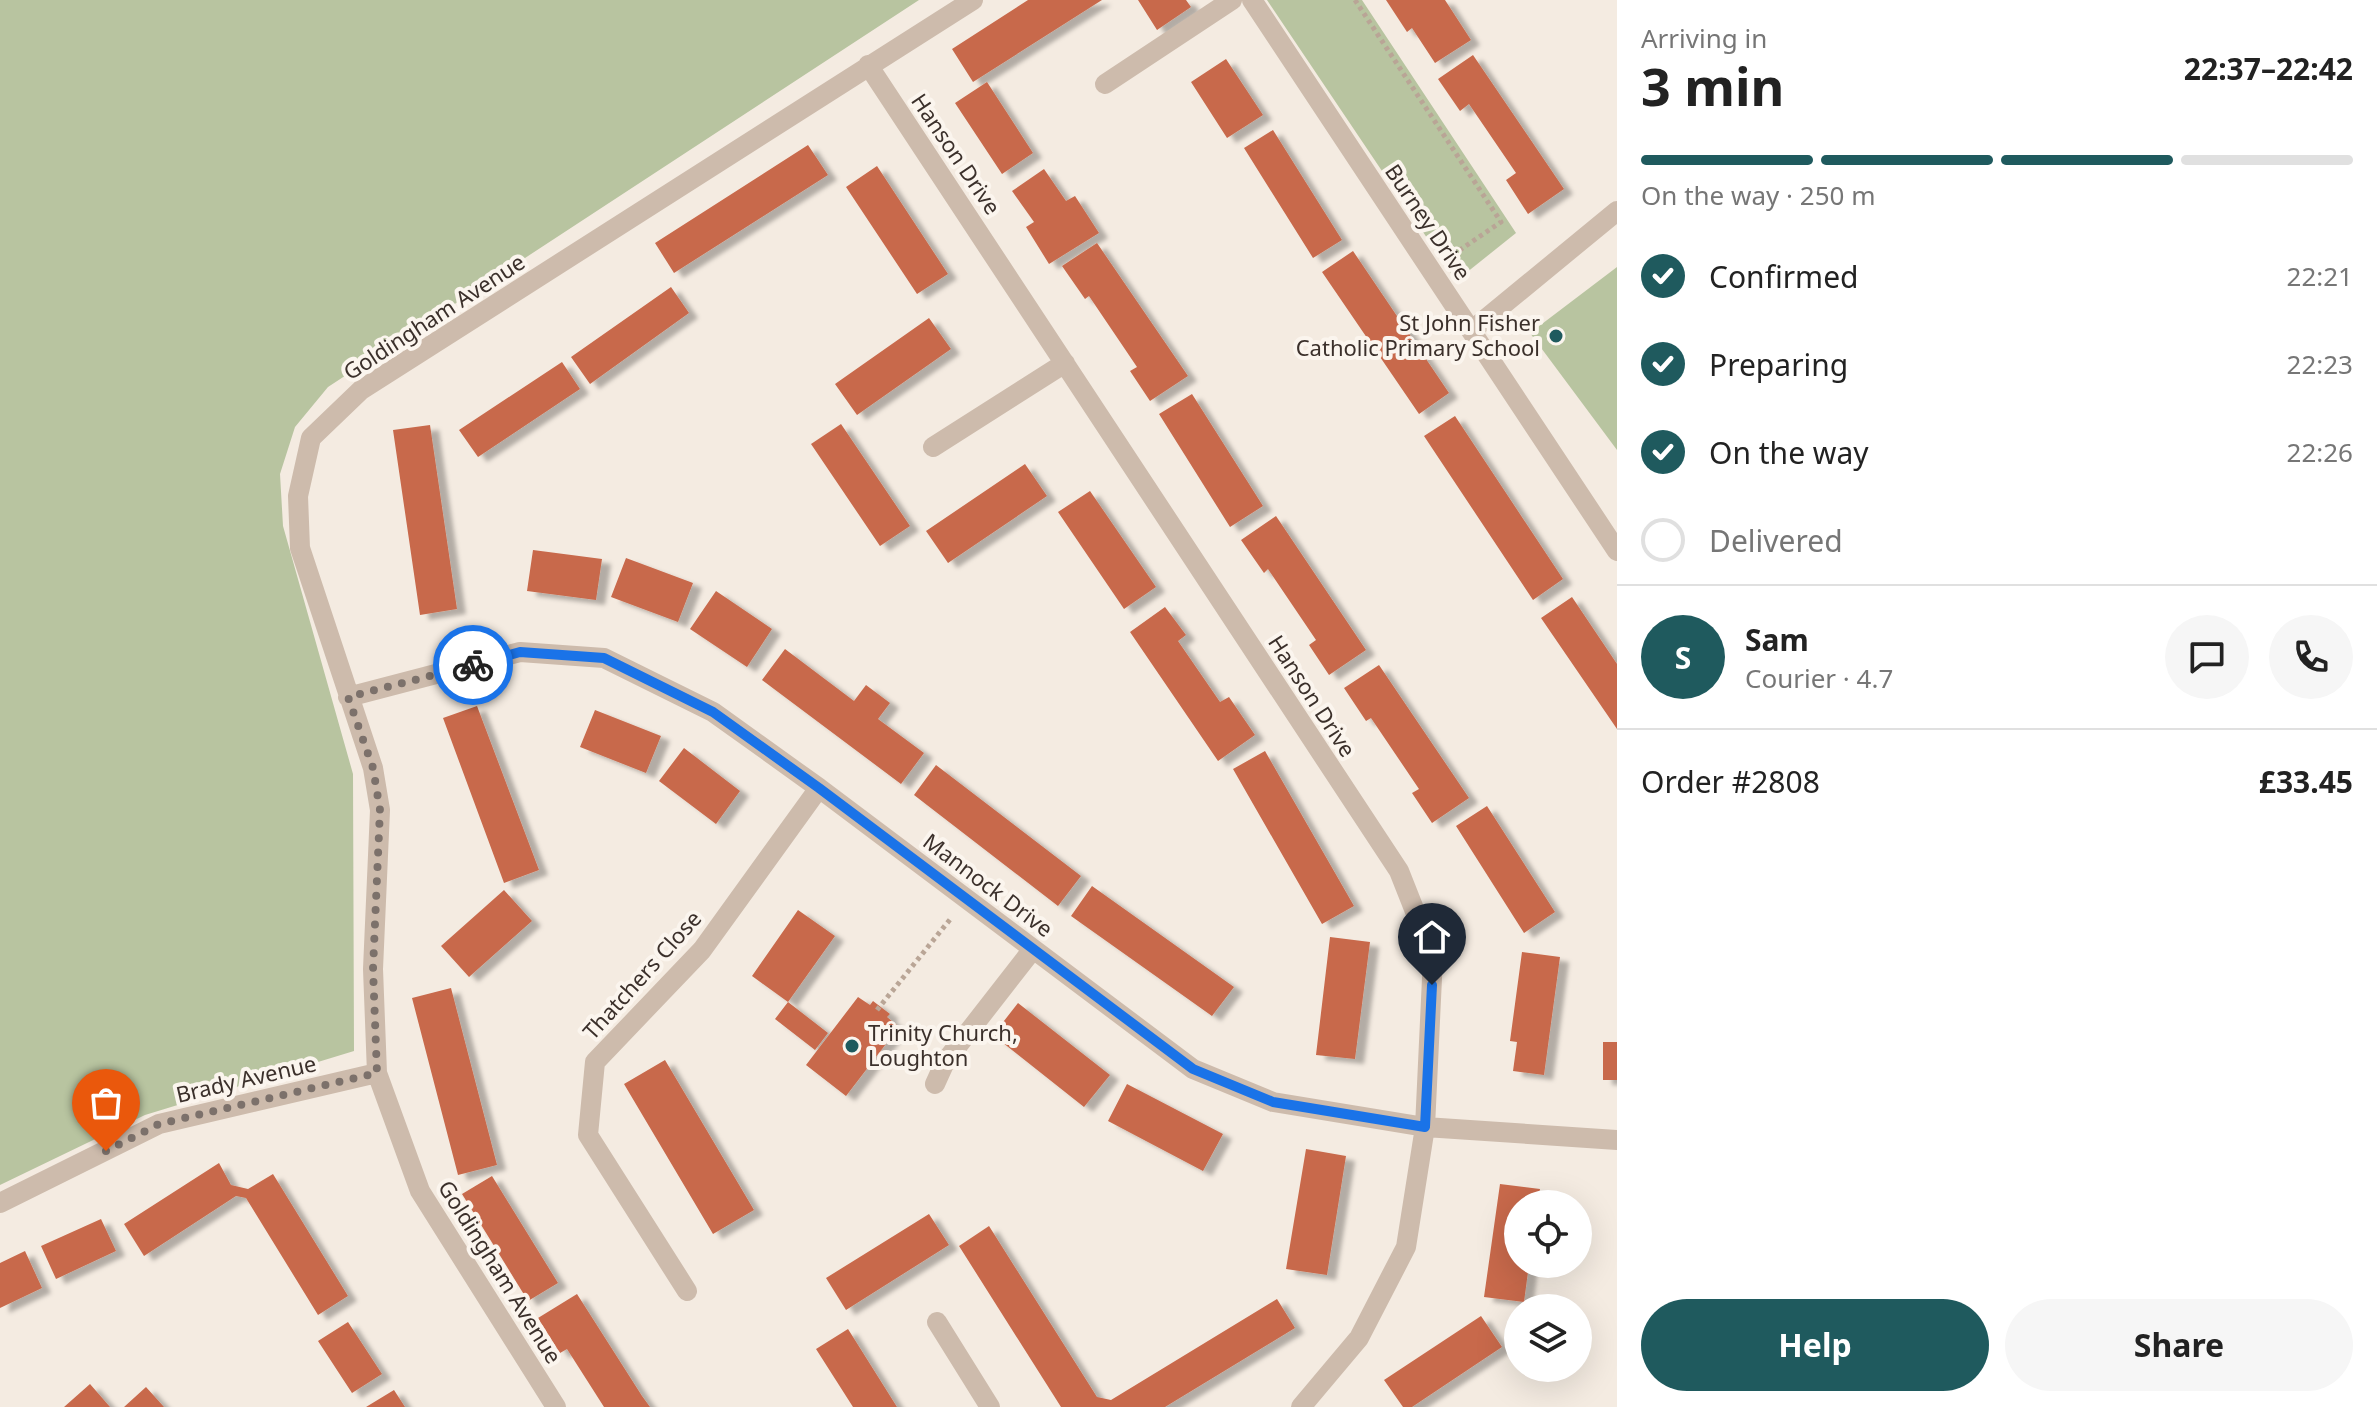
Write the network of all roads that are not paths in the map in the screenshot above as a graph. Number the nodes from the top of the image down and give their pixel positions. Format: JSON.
{"nodes":[{"id":1,"x":973,"y":0,"type":"edge"},
{"id":2,"x":1232,"y":0,"type":"edge"},
{"id":3,"x":1252,"y":0,"type":"edge"},
{"id":4,"x":868,"y":65,"type":"junction"},
{"id":5,"x":1105,"y":84,"type":"dead end"},
{"id":6,"x":1617,"y":211,"type":"edge"},
{"id":7,"x":1471,"y":331,"type":"junction"},
{"id":8,"x":1065,"y":363,"type":"junction"},
{"id":9,"x":933,"y":447,"type":"dead end"},
{"id":10,"x":1617,"y":551,"type":"edge"},
{"id":11,"x":348,"y":697,"type":"junction"},
{"id":12,"x":819,"y":788,"type":"junction"},
{"id":13,"x":1033,"y":949,"type":"junction"},
{"id":14,"x":377,"y":1073,"type":"junction"},
{"id":15,"x":935,"y":1084,"type":"dead end"},
{"id":16,"x":1425,"y":1127,"type":"junction"},
{"id":17,"x":1617,"y":1140,"type":"edge"},
{"id":18,"x":0,"y":1203,"type":"edge"},
{"id":19,"x":687,"y":1291,"type":"dead end"},
{"id":20,"x":937,"y":1322,"type":"dead end"},
{"id":21,"x":556,"y":1407,"type":"edge"},
{"id":22,"x":990,"y":1407,"type":"edge"},
{"id":23,"x":1301,"y":1407,"type":"edge"}],
"edges":[{"from":1,"to":4,"type":"street","name":"Goldingham Avenue"},
{"from":2,"to":5,"type":"street"},
{"from":3,"to":7,"type":"street","name":"Burney Drive"},
{"from":4,"to":8,"type":"street","name":"Hanson Drive"},
{"from":4,"to":11,"type":"street","name":"Goldingham Avenue"},
{"from":6,"to":7,"type":"street"},
{"from":7,"to":10,"type":"street","name":"Burney Drive"},
{"from":8,"to":9,"type":"street"},
{"from":8,"to":16,"type":"street","name":"Hanson Drive"},
{"from":11,"to":12,"type":"street","name":"Mannock Drive"},
{"from":11,"to":14,"type":"street","name":"Goldingham Avenue"},
{"from":12,"to":13,"type":"street","name":"Mannock Drive"},
{"from":12,"to":19,"type":"street","name":"Thatchers Close"},
{"from":13,"to":15,"type":"street"},
{"from":13,"to":16,"type":"street","name":"Mannock Drive"},
{"from":14,"to":18,"type":"street","name":"Brady Avenue"},
{"from":14,"to":21,"type":"street","name":"Goldingham Avenue"},
{"from":16,"to":17,"type":"street","name":"Mannock Drive"},
{"from":16,"to":23,"type":"street","name":"Hanson Drive"},
{"from":20,"to":22,"type":"street"}]}
